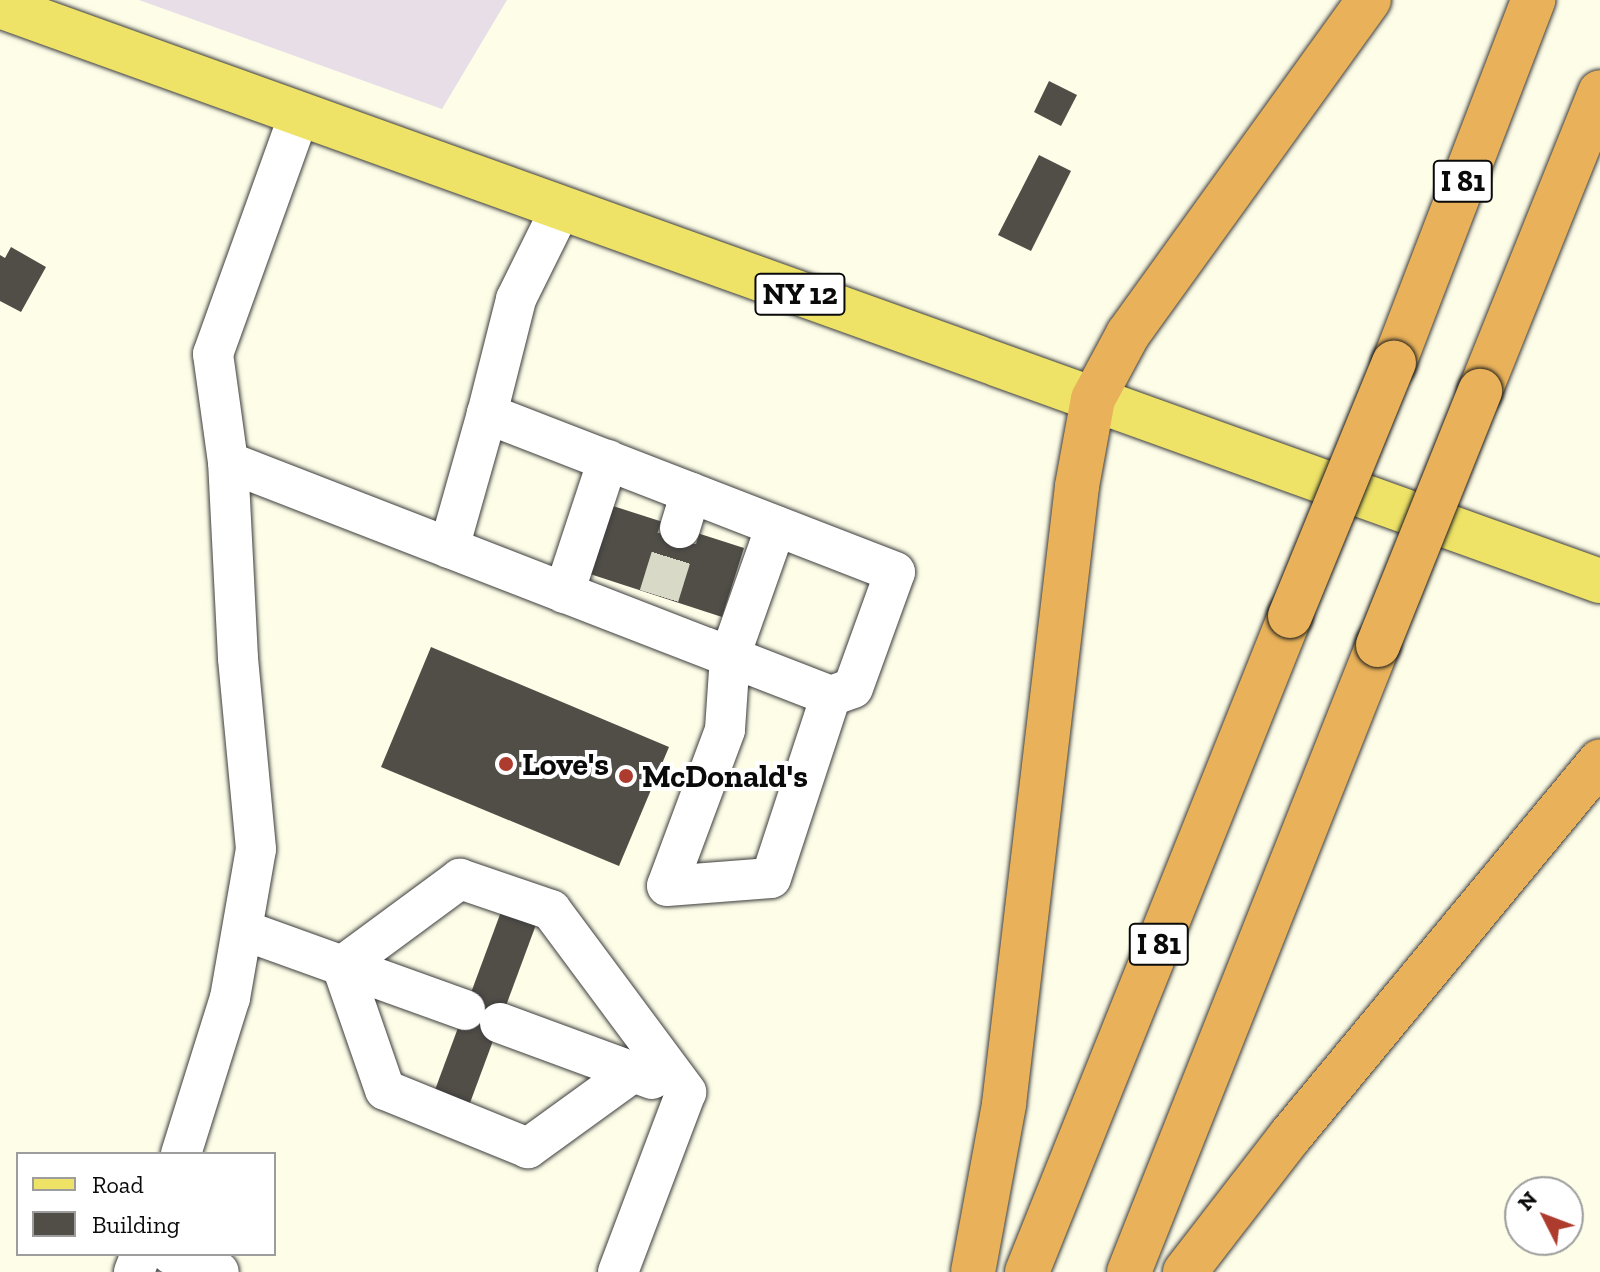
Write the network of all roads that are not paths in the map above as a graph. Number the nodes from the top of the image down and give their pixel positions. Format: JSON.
{"nodes":[{"id":1,"x":1369,"y":0,"type":"edge"},
{"id":2,"x":1533,"y":0,"type":"edge"},
{"id":3,"x":0,"y":6,"type":"edge"},
{"id":4,"x":1600,"y":92,"type":"edge"},
{"id":5,"x":300,"y":113,"type":"junction"},
{"id":6,"x":561,"y":208,"type":"junction"},
{"id":7,"x":1093,"y":399,"type":"junction"},
{"id":8,"x":487,"y":414,"type":"junction"},
{"id":9,"x":608,"y":460,"type":"junction"},
{"id":10,"x":228,"y":462,"type":"junction"},
{"id":11,"x":776,"y":526,"type":"junction"},
{"id":12,"x":449,"y":548,"type":"junction"},
{"id":13,"x":1600,"y":581,"type":"edge"},
{"id":14,"x":564,"y":593,"type":"junction"},
{"id":15,"x":730,"y":656,"type":"junction"},
{"id":16,"x":831,"y":696,"type":"junction"},
{"id":17,"x":1600,"y":761,"type":"edge"},
{"id":18,"x":243,"y":930,"type":"junction"},
{"id":19,"x":342,"y":966,"type":"junction"},
{"id":20,"x":633,"y":1072,"type":"junction"},
{"id":21,"x":686,"y":1092,"type":"junction"},
{"id":22,"x":182,"y":1152,"type":"edge"},
{"id":23,"x":176,"y":1256,"type":"edge"},
{"id":24,"x":219,"y":1272,"type":"edge"},
{"id":25,"x":618,"y":1272,"type":"edge"},
{"id":26,"x":973,"y":1272,"type":"edge"},
{"id":27,"x":1027,"y":1272,"type":"edge"},
{"id":28,"x":1129,"y":1272,"type":"edge"},
{"id":29,"x":1185,"y":1272,"type":"edge"}],
"edges":[{"from":1,"to":7,"type":"highway"},
{"from":2,"to":27,"type":"highway","number":"I 81","bridge":true},
{"from":3,"to":5,"type":"main road","number":"NY 12"},
{"from":4,"to":28,"type":"highway","bridge":true},
{"from":5,"to":6,"type":"main road","number":"NY 12"},
{"from":5,"to":10,"type":"lane"},
{"from":6,"to":7,"type":"main road","number":"NY 12"},
{"from":6,"to":8,"type":"lane"},
{"from":7,"to":13,"type":"main road","number":"NY 12"},
{"from":7,"to":26,"type":"highway"},
{"from":8,"to":9,"type":"lane"},
{"from":8,"to":12,"type":"lane"},
{"from":9,"to":11,"type":"lane"},
{"from":9,"to":14,"type":"lane"},
{"from":10,"to":12,"type":"lane"},
{"from":10,"to":18,"type":"lane"},
{"from":11,"to":15,"type":"lane"},
{"from":11,"to":16,"type":"lane"},
{"from":12,"to":14,"type":"lane"},
{"from":14,"to":15,"type":"lane"},
{"from":15,"to":16,"type":"lane"},
{"from":15,"to":16,"type":"lane"},
{"from":17,"to":29,"type":"highway"},
{"from":18,"to":19,"type":"lane"},
{"from":18,"to":22,"type":"lane"},
{"from":19,"to":20,"type":"lane"},
{"from":19,"to":20,"type":"lane"},
{"from":19,"to":21,"type":"lane"},
{"from":20,"to":21,"type":"lane"},
{"from":21,"to":25,"type":"lane"},
{"from":23,"to":24,"type":"lane"}]}
